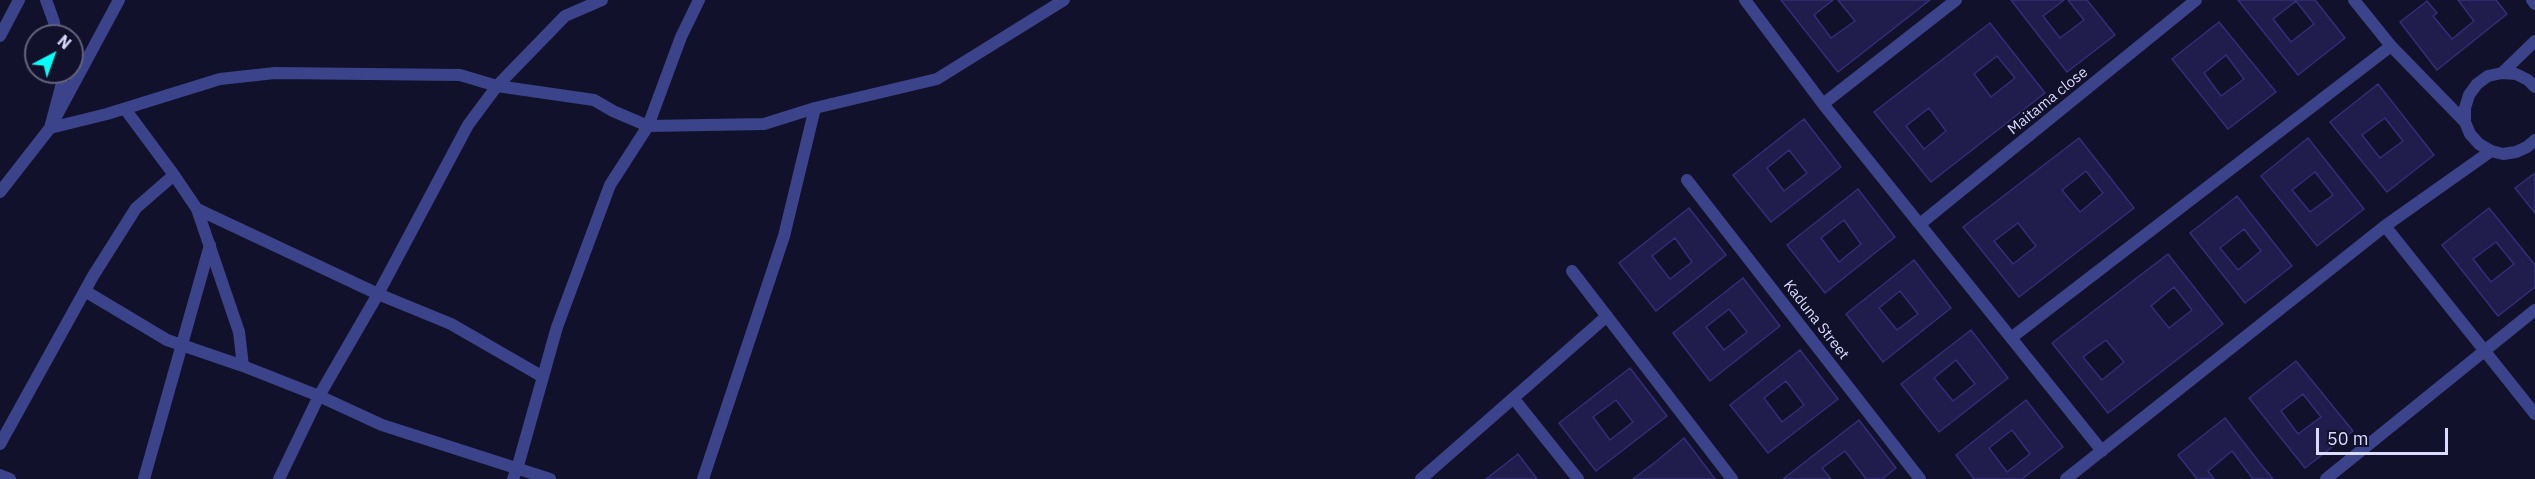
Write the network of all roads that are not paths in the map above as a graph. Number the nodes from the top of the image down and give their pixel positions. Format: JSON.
{"nodes":[{"id":1,"x":19,"y":0,"type":"edge"},
{"id":2,"x":46,"y":0,"type":"edge"},
{"id":3,"x":119,"y":0,"type":"edge"},
{"id":4,"x":602,"y":0,"type":"edge"},
{"id":5,"x":699,"y":0,"type":"edge"},
{"id":6,"x":1064,"y":0,"type":"edge"},
{"id":7,"x":1745,"y":0,"type":"edge"},
{"id":8,"x":1956,"y":0,"type":"edge"},
{"id":9,"x":2196,"y":0,"type":"edge"},
{"id":10,"x":2354,"y":0,"type":"edge"},
{"id":11,"x":2532,"y":0,"type":"edge"},
{"id":12,"x":2535,"y":4,"type":"edge"},
{"id":13,"x":54,"y":24,"type":"edge"},
{"id":14,"x":0,"y":36,"type":"edge"},
{"id":15,"x":2535,"y":41,"type":"edge"},
{"id":16,"x":2391,"y":46,"type":"junction"},
{"id":17,"x":2502,"y":73,"type":"junction"},
{"id":18,"x":62,"y":84,"type":"edge"},
{"id":19,"x":497,"y":86,"type":"junction"},
{"id":20,"x":2535,"y":87,"type":"edge"},
{"id":21,"x":1823,"y":104,"type":"junction"},
{"id":22,"x":815,"y":108,"type":"junction"},
{"id":23,"x":125,"y":109,"type":"junction"},
{"id":24,"x":2465,"y":122,"type":"junction"},
{"id":25,"x":648,"y":126,"type":"junction"},
{"id":26,"x":50,"y":128,"type":"junction"},
{"id":27,"x":2535,"y":140,"type":"edge"},
{"id":28,"x":2491,"y":151,"type":"junction"},
{"id":29,"x":174,"y":175,"type":"junction"},
{"id":30,"x":1687,"y":180,"type":"dead end"},
{"id":31,"x":0,"y":192,"type":"edge"},
{"id":32,"x":197,"y":209,"type":"junction"},
{"id":33,"x":1920,"y":224,"type":"junction"},
{"id":34,"x":2385,"y":226,"type":"junction"},
{"id":35,"x":210,"y":245,"type":"junction"},
{"id":36,"x":1572,"y":271,"type":"dead end"},
{"id":37,"x":84,"y":291,"type":"junction"},
{"id":38,"x":378,"y":294,"type":"junction"},
{"id":39,"x":2535,"y":310,"type":"edge"},
{"id":40,"x":1607,"y":316,"type":"junction"},
{"id":41,"x":2011,"y":338,"type":"junction"},
{"id":42,"x":182,"y":345,"type":"junction"},
{"id":43,"x":2484,"y":350,"type":"junction"},
{"id":44,"x":243,"y":366,"type":"junction"},
{"id":45,"x":543,"y":377,"type":"junction"},
{"id":46,"x":319,"y":396,"type":"junction"},
{"id":47,"x":1514,"y":399,"type":"junction"},
{"id":48,"x":2535,"y":414,"type":"edge"},
{"id":49,"x":0,"y":444,"type":"edge"},
{"id":50,"x":2102,"y":451,"type":"junction"},
{"id":51,"x":515,"y":474,"type":"edge"},
{"id":52,"x":0,"y":475,"type":"edge"},
{"id":53,"x":10,"y":479,"type":"edge"},
{"id":54,"x":144,"y":479,"type":"edge"},
{"id":55,"x":279,"y":479,"type":"edge"},
{"id":56,"x":550,"y":479,"type":"edge"},
{"id":57,"x":703,"y":479,"type":"edge"},
{"id":58,"x":1421,"y":479,"type":"edge"},
{"id":59,"x":1578,"y":479,"type":"edge"},
{"id":60,"x":1732,"y":479,"type":"edge"},
{"id":61,"x":1920,"y":479,"type":"edge"},
{"id":62,"x":2066,"y":479,"type":"edge"},
{"id":63,"x":2326,"y":479,"type":"edge"}],
"edges":[{"from":1,"to":14,"type":"street"},
{"from":2,"to":13,"type":"street"},
{"from":3,"to":26,"type":"street"},
{"from":4,"to":19,"type":"street"},
{"from":5,"to":25,"type":"street"},
{"from":6,"to":22,"type":"street"},
{"from":7,"to":21,"type":"street"},
{"from":8,"to":21,"type":"street"},
{"from":9,"to":33,"type":"street","name":"Maitama close"},
{"from":10,"to":16,"type":"street"},
{"from":11,"to":12,"type":"street"},
{"from":15,"to":17,"type":"street"},
{"from":16,"to":24,"type":"street"},
{"from":16,"to":41,"type":"street"},
{"from":17,"to":20,"type":"street"},
{"from":17,"to":24,"type":"street"},
{"from":18,"to":26,"type":"street"},
{"from":19,"to":23,"type":"street"},
{"from":19,"to":25,"type":"street"},
{"from":19,"to":38,"type":"street"},
{"from":21,"to":33,"type":"street"},
{"from":22,"to":25,"type":"street"},
{"from":22,"to":57,"type":"street"},
{"from":23,"to":26,"type":"street"},
{"from":23,"to":29,"type":"street"},
{"from":24,"to":28,"type":"street"},
{"from":25,"to":45,"type":"street"},
{"from":26,"to":31,"type":"street"},
{"from":27,"to":28,"type":"street"},
{"from":28,"to":34,"type":"street"},
{"from":29,"to":32,"type":"street"},
{"from":29,"to":37,"type":"street"},
{"from":30,"to":61,"type":"street","name":"Kaduna Street"},
{"from":32,"to":35,"type":"street"},
{"from":32,"to":38,"type":"street"},
{"from":33,"to":41,"type":"street"},
{"from":34,"to":43,"type":"street"},
{"from":34,"to":50,"type":"street"},
{"from":35,"to":42,"type":"street"},
{"from":35,"to":44,"type":"street"},
{"from":36,"to":40,"type":"street"},
{"from":37,"to":42,"type":"street"},
{"from":37,"to":49,"type":"street"},
{"from":38,"to":45,"type":"street"},
{"from":38,"to":46,"type":"street"},
{"from":39,"to":43,"type":"street"},
{"from":40,"to":47,"type":"street"},
{"from":40,"to":60,"type":"street"},
{"from":41,"to":50,"type":"street"},
{"from":42,"to":44,"type":"street"},
{"from":42,"to":54,"type":"street"},
{"from":43,"to":48,"type":"street"},
{"from":43,"to":63,"type":"street"},
{"from":44,"to":46,"type":"street"},
{"from":45,"to":51,"type":"street"},
{"from":46,"to":51,"type":"street"},
{"from":46,"to":55,"type":"street"},
{"from":47,"to":58,"type":"street"},
{"from":47,"to":59,"type":"street"},
{"from":50,"to":62,"type":"street"},
{"from":51,"to":56,"type":"street"},
{"from":52,"to":53,"type":"street"}]}
